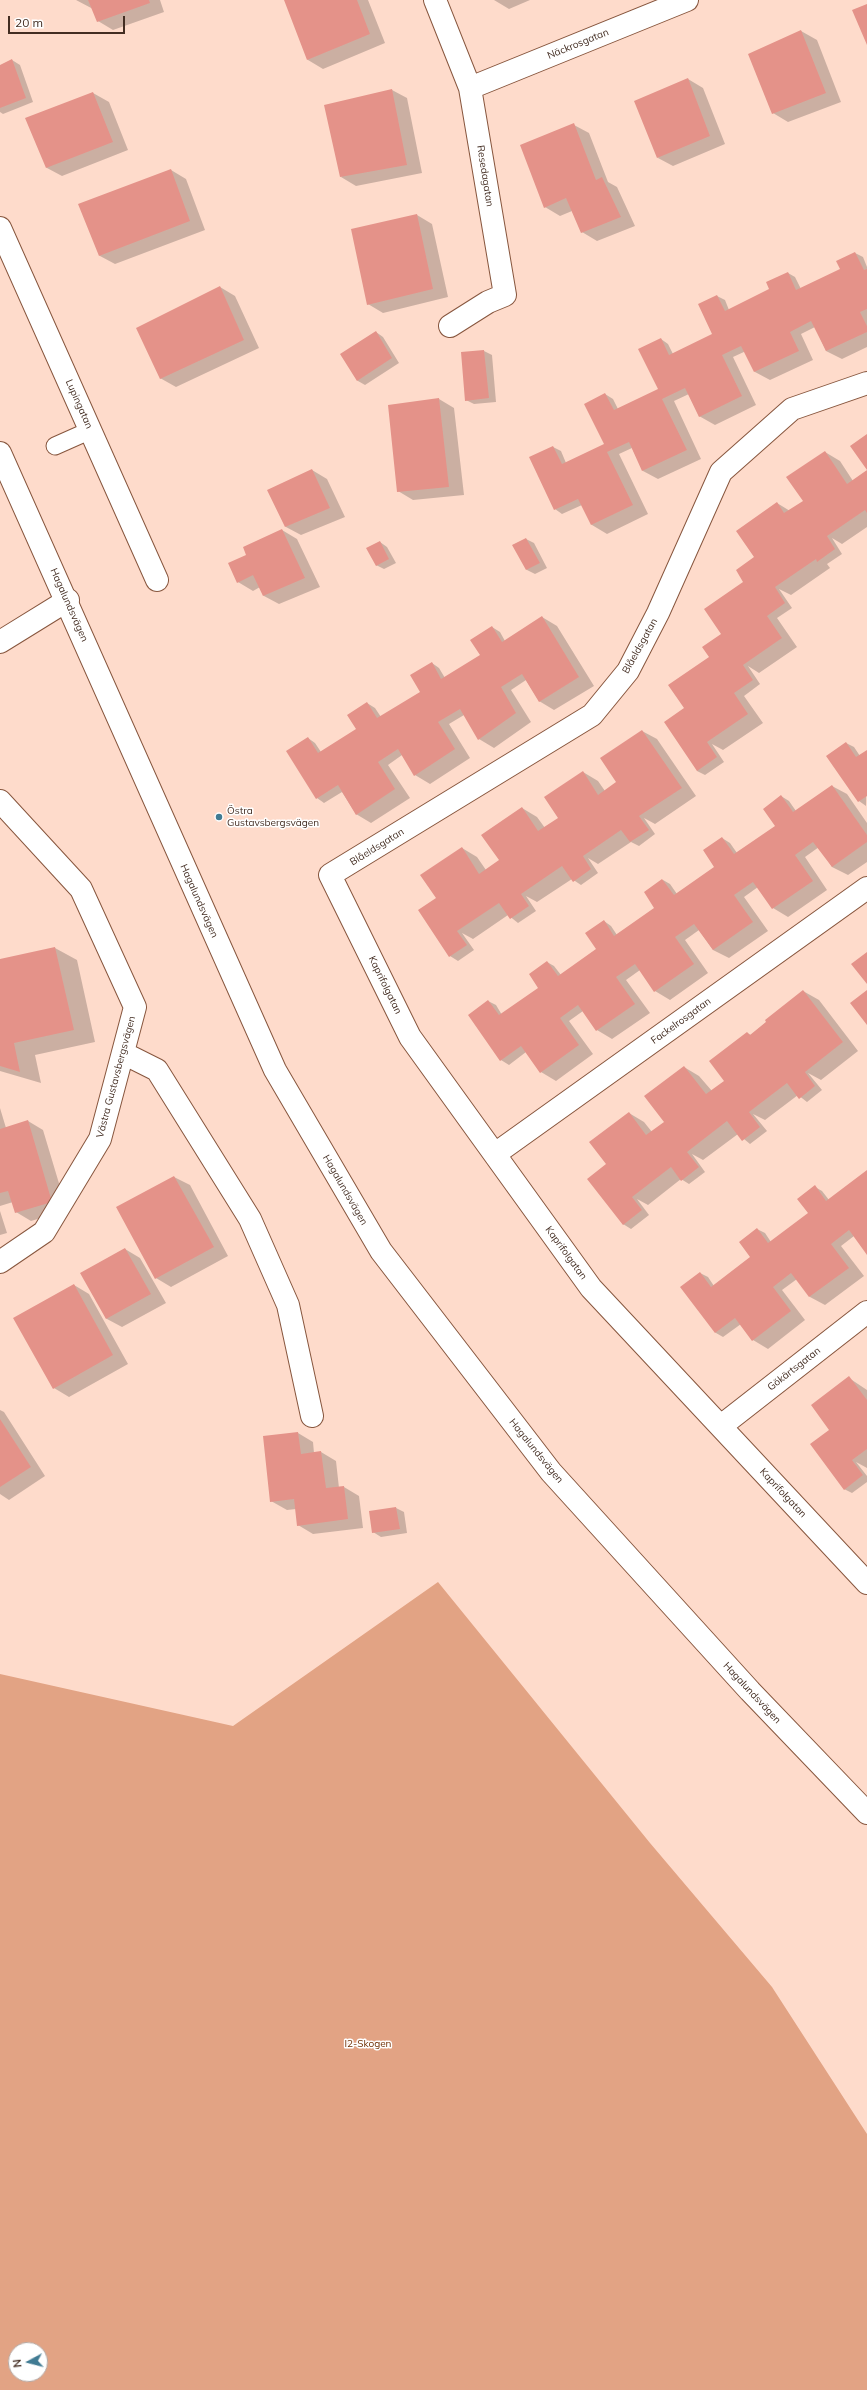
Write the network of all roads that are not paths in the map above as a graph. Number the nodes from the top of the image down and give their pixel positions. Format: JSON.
{"nodes":[{"id":1,"x":435,"y":0,"type":"edge"},
{"id":2,"x":686,"y":0,"type":"edge"},
{"id":3,"x":470,"y":88,"type":"junction"},
{"id":4,"x":0,"y":228,"type":"edge"},
{"id":5,"x":450,"y":326,"type":"dead end"},
{"id":6,"x":867,"y":383,"type":"edge"},
{"id":7,"x":91,"y":430,"type":"junction"},
{"id":8,"x":55,"y":446,"type":"dead end"},
{"id":9,"x":0,"y":453,"type":"edge"},
{"id":10,"x":157,"y":580,"type":"dead end"},
{"id":11,"x":68,"y":600,"type":"junction"},
{"id":12,"x":0,"y":642,"type":"edge"},
{"id":13,"x":0,"y":801,"type":"edge"},
{"id":14,"x":330,"y":876,"type":"joint"},
{"id":15,"x":867,"y":888,"type":"edge"},
{"id":16,"x":123,"y":1054,"type":"junction"},
{"id":17,"x":495,"y":1154,"type":"junction"},
{"id":18,"x":0,"y":1262,"type":"edge"},
{"id":19,"x":867,"y":1312,"type":"edge"},
{"id":20,"x":312,"y":1416,"type":"dead end"},
{"id":21,"x":721,"y":1426,"type":"junction"},
{"id":22,"x":867,"y":1583,"type":"edge"},
{"id":23,"x":867,"y":1813,"type":"edge"}],
"edges":[{"from":1,"to":3,"type":"street","name":"Resedagatan"},
{"from":2,"to":3,"type":"street","name":"Näckrosgatan"},
{"from":3,"to":5,"type":"street","name":"Resedagatan"},
{"from":4,"to":7,"type":"street","name":"Lupingatan"},
{"from":6,"to":14,"type":"street","name":"Blåeldsgatan"},
{"from":7,"to":8,"type":"lane"},
{"from":7,"to":10,"type":"street","name":"Lupingatan"},
{"from":9,"to":11,"type":"street","name":"Hagalundsvägen"},
{"from":11,"to":12,"type":"street"},
{"from":11,"to":23,"type":"street","name":"Hagalundsvägen"},
{"from":13,"to":16,"type":"street","name":"Västra Gustavsbergsvägen"},
{"from":14,"to":17,"type":"street","name":"Kaprifolgatan"},
{"from":15,"to":17,"type":"street","name":"Fackelrosgatan"},
{"from":16,"to":18,"type":"street","name":"Västra Gustavsbergsvägen"},
{"from":16,"to":20,"type":"street"},
{"from":17,"to":21,"type":"street","name":"Kaprifolgatan"},
{"from":19,"to":21,"type":"street","name":"Gökärtsgatan"},
{"from":21,"to":22,"type":"street","name":"Kaprifolgatan"}]}
